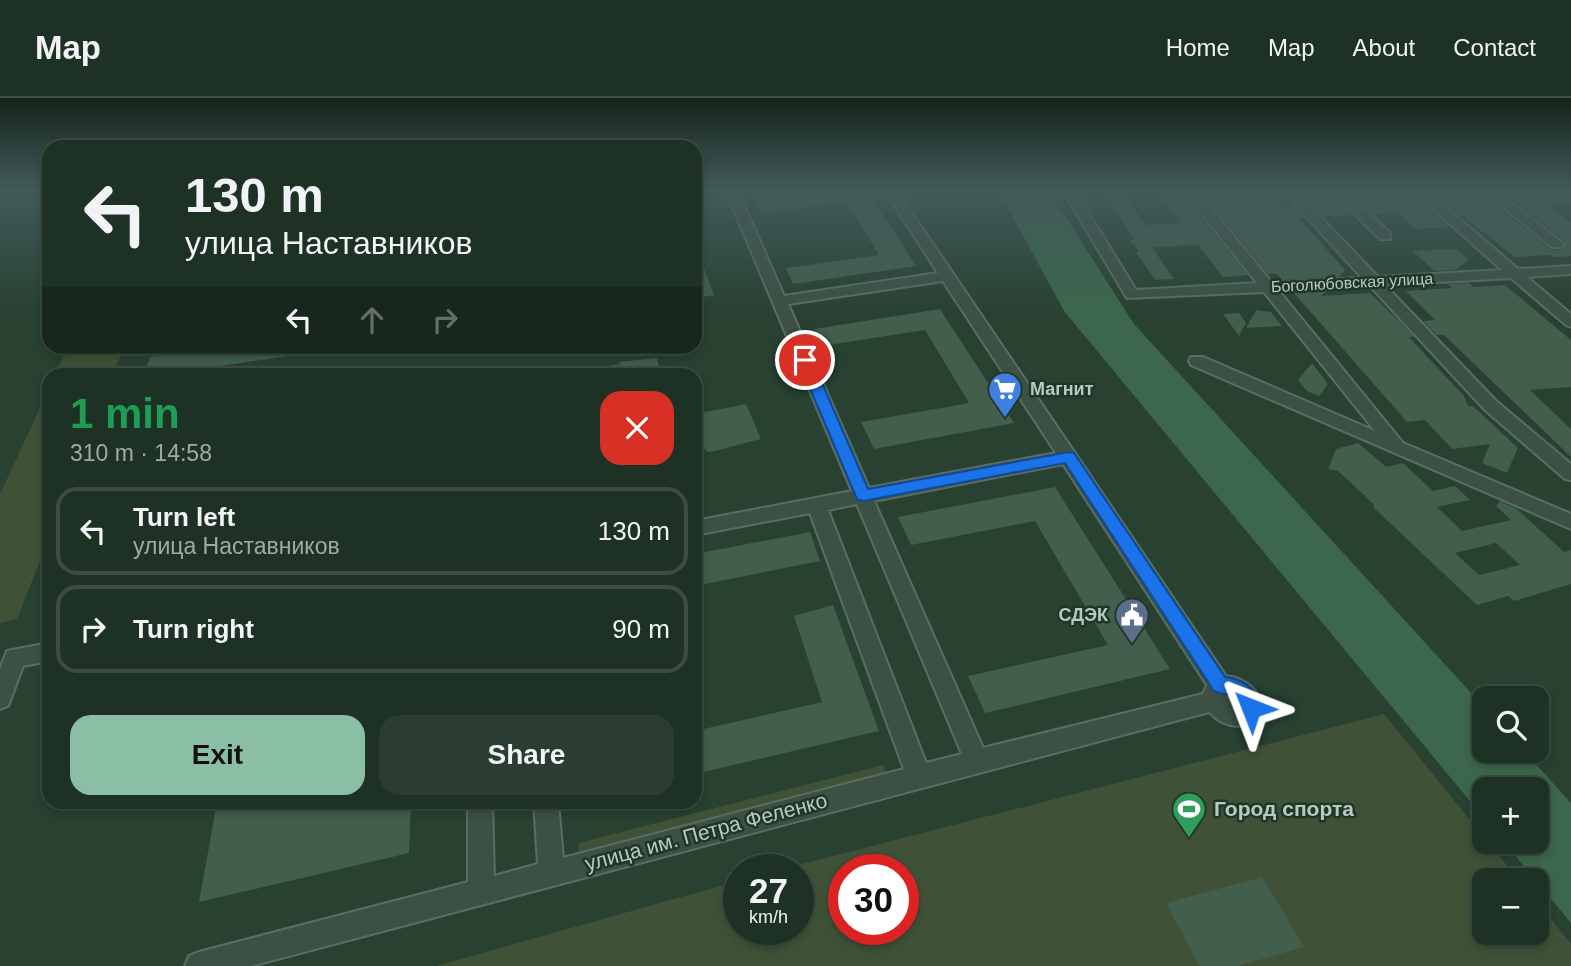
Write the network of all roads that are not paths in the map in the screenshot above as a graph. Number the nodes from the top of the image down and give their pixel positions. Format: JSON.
{"nodes":[{"id":1,"x":750,"y":232,"type":"edge"},
{"id":2,"x":918,"y":232,"type":"edge"},
{"id":3,"x":1094,"y":232,"type":"edge"},
{"id":4,"x":1222,"y":232,"type":"edge"},
{"id":5,"x":1328,"y":232,"type":"edge"},
{"id":6,"x":1380,"y":232,"type":"edge"},
{"id":7,"x":1466,"y":232,"type":"edge"},
{"id":8,"x":1541,"y":232,"type":"edge"},
{"id":9,"x":1385,"y":236,"type":"dead end"},
{"id":10,"x":1557,"y":244,"type":"dead end"},
{"id":11,"x":1571,"y":270,"type":"edge"},
{"id":12,"x":1514,"y":273,"type":"junction"},
{"id":13,"x":948,"y":276,"type":"junction"},
{"id":14,"x":1376,"y":281,"type":"junction"},
{"id":15,"x":1266,"y":287,"type":"junction"},
{"id":16,"x":780,"y":302,"type":"junction"},
{"id":17,"x":1571,"y":322,"type":"edge"},
{"id":18,"x":1197,"y":361,"type":"dead end"},
{"id":19,"x":1398,"y":448,"type":"junction"},
{"id":20,"x":1069,"y":457,"type":"junction"},
{"id":21,"x":1571,"y":474,"type":"edge"},
{"id":22,"x":863,"y":495,"type":"junction"},
{"id":23,"x":816,"y":504,"type":"junction"},
{"id":24,"x":1571,"y":522,"type":"edge"},
{"id":25,"x":702,"y":527,"type":"edge"},
{"id":26,"x":42,"y":653,"type":"edge"},
{"id":27,"x":0,"y":699,"type":"edge"},
{"id":28,"x":977,"y":761,"type":"junction"},
{"id":29,"x":919,"y":776,"type":"junction"},
{"id":30,"x":480,"y":809,"type":"edge"},
{"id":31,"x":547,"y":809,"type":"edge"},
{"id":32,"x":552,"y":873,"type":"junction"},
{"id":33,"x":481,"y":891,"type":"junction"},
{"id":34,"x":199,"y":966,"type":"edge"}],
"edges":[{"from":1,"to":16,"type":"street"},
{"from":2,"to":13,"type":"street"},
{"from":3,"to":15,"type":"street","name":"Боголюбовская улица"},
{"from":4,"to":15,"type":"street"},
{"from":5,"to":14,"type":"street"},
{"from":6,"to":9,"type":"street"},
{"from":7,"to":12,"type":"street"},
{"from":8,"to":10,"type":"street"},
{"from":11,"to":12,"type":"street","name":"Боголюбовская улица"},
{"from":12,"to":14,"type":"street","name":"Боголюбовская улица"},
{"from":12,"to":17,"type":"street"},
{"from":13,"to":16,"type":"street"},
{"from":13,"to":20,"type":"street"},
{"from":14,"to":15,"type":"street","name":"Боголюбовская улица"},
{"from":14,"to":21,"type":"street"},
{"from":15,"to":19,"type":"street"},
{"from":16,"to":22,"type":"street"},
{"from":18,"to":19,"type":"street"},
{"from":19,"to":24,"type":"street"},
{"from":20,"to":22,"type":"street"},
{"from":20,"to":28,"type":"street","name":"улица им. Петра Феленко"},
{"from":22,"to":23,"type":"street"},
{"from":22,"to":28,"type":"street"},
{"from":23,"to":25,"type":"street"},
{"from":23,"to":29,"type":"street"},
{"from":26,"to":27,"type":"street"},
{"from":28,"to":29,"type":"street","name":"улица им. Петра Феленко"},
{"from":29,"to":32,"type":"street","name":"улица им. Петра Феленко"},
{"from":30,"to":33,"type":"street"},
{"from":31,"to":32,"type":"street"},
{"from":32,"to":33,"type":"street","name":"улица им. Петра Феленко"},
{"from":33,"to":34,"type":"street","name":"улица им. Петра Феленко"}]}
